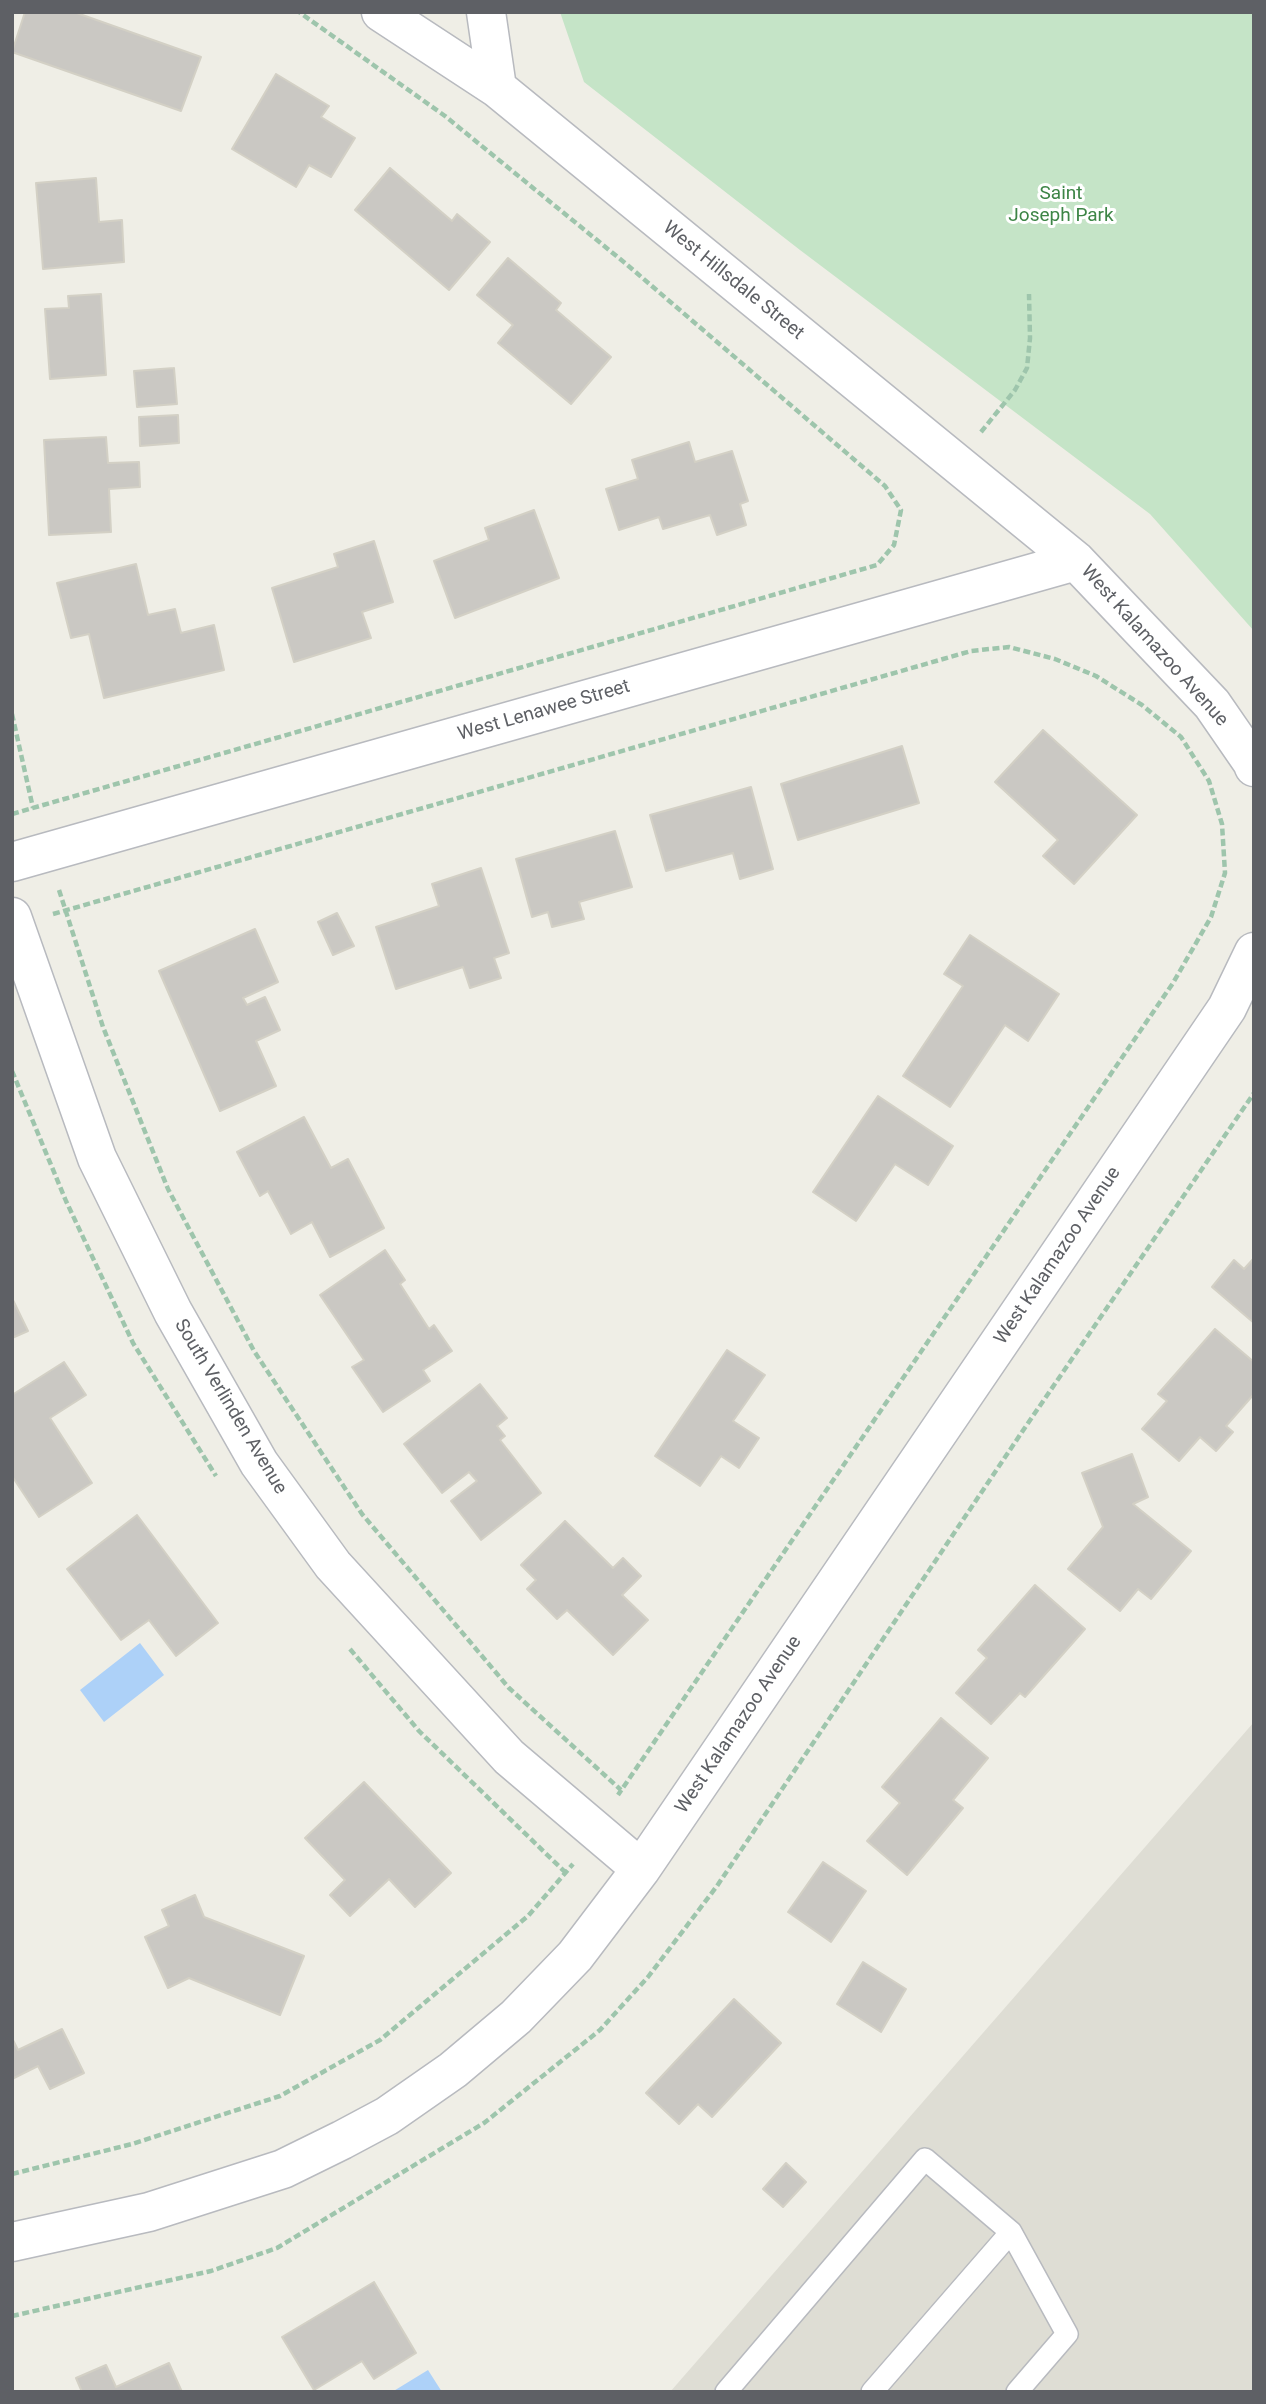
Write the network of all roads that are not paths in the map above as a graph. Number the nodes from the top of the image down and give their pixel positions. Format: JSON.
{"nodes":[{"id":1,"x":381,"y":12,"type":"edge"},
{"id":2,"x":486,"y":12,"type":"edge"},
{"id":3,"x":497,"y":88,"type":"junction"},
{"id":4,"x":1076,"y":561,"type":"junction"},
{"id":5,"x":1254,"y":767,"type":"edge"},
{"id":6,"x":30,"y":857,"type":"edge"},
{"id":7,"x":14,"y":921,"type":"edge"},
{"id":8,"x":1254,"y":952,"type":"edge"},
{"id":9,"x":641,"y":1870,"type":"junction"},
{"id":10,"x":1011,"y":2232,"type":"junction"},
{"id":11,"x":12,"y":2242,"type":"edge"},
{"id":12,"x":726,"y":2392,"type":"edge"},
{"id":13,"x":872,"y":2392,"type":"edge"},
{"id":14,"x":1017,"y":2392,"type":"edge"}],
"edges":[{"from":1,"to":3,"type":"street","name":"West Hillsdale Street"},
{"from":2,"to":3,"type":"street"},
{"from":3,"to":4,"type":"street","name":"West Hillsdale Street"},
{"from":4,"to":5,"type":"street","name":"West Kalamazoo Avenue"},
{"from":4,"to":6,"type":"street","name":"West Lenawee Street"},
{"from":7,"to":9,"type":"street","name":"South Verlinden Avenue"},
{"from":8,"to":9,"type":"street","name":"West Kalamazoo Avenue"},
{"from":9,"to":11,"type":"street","name":"West Kalamazoo Avenue"},
{"from":10,"to":12,"type":"lane"},
{"from":10,"to":13,"type":"lane"},
{"from":10,"to":14,"type":"lane"}]}
